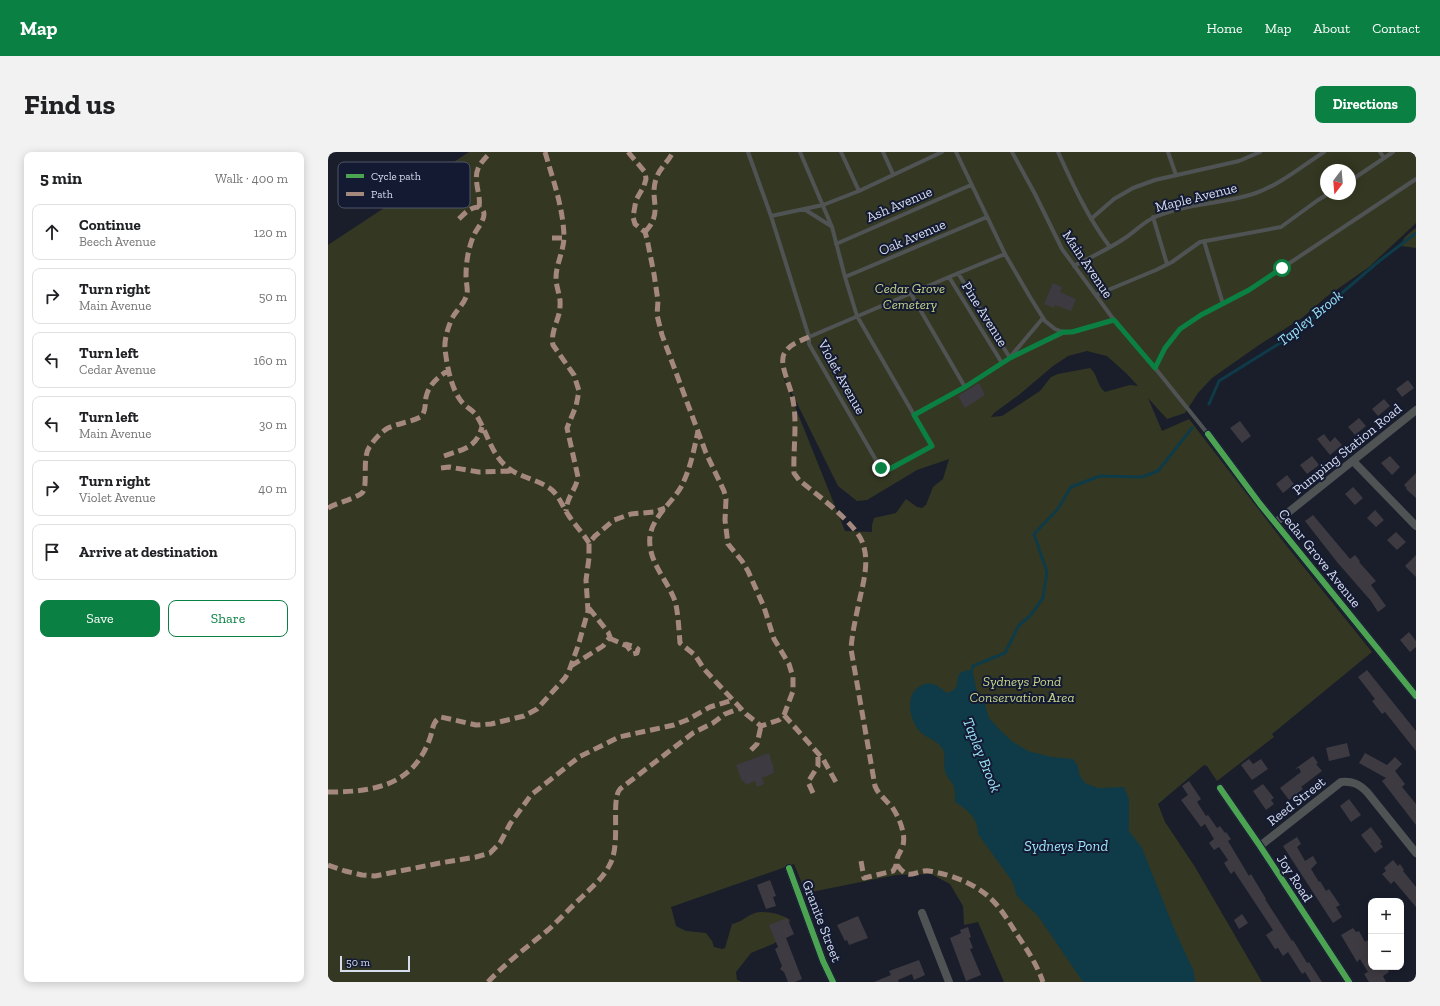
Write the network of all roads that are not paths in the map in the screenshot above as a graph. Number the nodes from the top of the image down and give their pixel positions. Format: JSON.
{"nodes":[{"id":1,"x":748,"y":152,"type":"edge"},
{"id":2,"x":800,"y":152,"type":"edge"},
{"id":3,"x":841,"y":152,"type":"edge"},
{"id":4,"x":883,"y":152,"type":"edge"},
{"id":5,"x":942,"y":152,"type":"edge"},
{"id":6,"x":956,"y":152,"type":"edge"},
{"id":7,"x":1012,"y":152,"type":"edge"},
{"id":8,"x":1058,"y":152,"type":"edge"},
{"id":9,"x":1168,"y":152,"type":"edge"},
{"id":10,"x":1260,"y":152,"type":"edge"},
{"id":11,"x":1324,"y":152,"type":"edge"},
{"id":12,"x":1380,"y":152,"type":"edge"},
{"id":13,"x":1393,"y":152,"type":"edge"},
{"id":14,"x":1384,"y":158,"type":"junction"},
{"id":15,"x":893,"y":174,"type":"junction"},
{"id":16,"x":1176,"y":175,"type":"junction"},
{"id":17,"x":1356,"y":177,"type":"edge"},
{"id":18,"x":1416,"y":179,"type":"edge"},
{"id":19,"x":971,"y":185,"type":"junction"},
{"id":20,"x":859,"y":191,"type":"junction"},
{"id":21,"x":1320,"y":199,"type":"edge"},
{"id":22,"x":823,"y":205,"type":"junction"},
{"id":23,"x":804,"y":209,"type":"junction"},
{"id":24,"x":771,"y":216,"type":"junction"},
{"id":25,"x":987,"y":217,"type":"junction"},
{"id":26,"x":1154,"y":218,"type":"junction"},
{"id":27,"x":1092,"y":219,"type":"junction"},
{"id":28,"x":832,"y":226,"type":"junction"},
{"id":29,"x":1204,"y":241,"type":"junction"},
{"id":30,"x":836,"y":244,"type":"junction"},
{"id":31,"x":1110,"y":247,"type":"junction"},
{"id":32,"x":1005,"y":254,"type":"junction"},
{"id":33,"x":1167,"y":264,"type":"junction"},
{"id":34,"x":1074,"y":266,"type":"junction"},
{"id":35,"x":958,"y":273,"type":"junction"},
{"id":36,"x":845,"y":276,"type":"junction"},
{"id":37,"x":949,"y":277,"type":"junction"},
{"id":38,"x":911,"y":294,"type":"junction"},
{"id":39,"x":1096,"y":295,"type":"junction"},
{"id":40,"x":1223,"y":304,"type":"junction"},
{"id":41,"x":857,"y":316,"type":"junction"},
{"id":42,"x":1043,"y":318,"type":"junction"},
{"id":43,"x":1114,"y":320,"type":"junction"},
{"id":44,"x":1063,"y":332,"type":"junction"},
{"id":45,"x":809,"y":337,"type":"junction"},
{"id":46,"x":1010,"y":358,"type":"junction"},
{"id":47,"x":1002,"y":363,"type":"junction"},
{"id":48,"x":1155,"y":368,"type":"junction"},
{"id":49,"x":965,"y":387,"type":"junction"},
{"id":50,"x":1416,"y":410,"type":"edge"},
{"id":51,"x":914,"y":415,"type":"junction"},
{"id":52,"x":1208,"y":434,"type":"joint"},
{"id":53,"x":1352,"y":461,"type":"junction"},
{"id":54,"x":1276,"y":523,"type":"junction"},
{"id":55,"x":1416,"y":526,"type":"edge"},
{"id":56,"x":1416,"y":696,"type":"edge"},
{"id":57,"x":1220,"y":788,"type":"dead end"},
{"id":58,"x":1260,"y":846,"type":"junction"},
{"id":59,"x":1416,"y":853,"type":"edge"},
{"id":60,"x":789,"y":868,"type":"dead end"},
{"id":61,"x":922,"y":913,"type":"dead end"},
{"id":62,"x":833,"y":982,"type":"edge"},
{"id":63,"x":949,"y":982,"type":"edge"},
{"id":64,"x":1349,"y":982,"type":"edge"}],
"edges":[{"from":1,"to":24,"type":"lane","name":"Violet Avenue"},
{"from":2,"to":22,"type":"lane"},
{"from":3,"to":20,"type":"lane"},
{"from":4,"to":15,"type":"lane"},
{"from":5,"to":15,"type":"lane"},
{"from":6,"to":19,"type":"lane"},
{"from":7,"to":34,"type":"lane","name":"Main Avenue"},
{"from":8,"to":27,"type":"lane"},
{"from":9,"to":16,"type":"lane"},
{"from":10,"to":16,"type":"lane"},
{"from":11,"to":26,"type":"lane","name":"Maple Avenue"},
{"from":12,"to":14,"type":"lane"},
{"from":13,"to":14,"type":"lane"},
{"from":14,"to":17,"type":"lane"},
{"from":15,"to":20,"type":"lane"},
{"from":16,"to":27,"type":"lane"},
{"from":18,"to":40,"type":"lane"},
{"from":19,"to":25,"type":"lane"},
{"from":19,"to":30,"type":"lane","name":"Ash Avenue"},
{"from":20,"to":22,"type":"lane"},
{"from":21,"to":29,"type":"lane"},
{"from":22,"to":23,"type":"lane"},
{"from":22,"to":28,"type":"lane"},
{"from":23,"to":24,"type":"lane"},
{"from":23,"to":28,"type":"lane"},
{"from":24,"to":45,"type":"lane","name":"Violet Avenue"},
{"from":25,"to":32,"type":"lane"},
{"from":25,"to":36,"type":"lane","name":"Oak Avenue"},
{"from":26,"to":31,"type":"lane","name":"Maple Avenue"},
{"from":26,"to":33,"type":"lane"},
{"from":27,"to":31,"type":"lane"},
{"from":28,"to":30,"type":"lane"},
{"from":29,"to":33,"type":"lane"},
{"from":29,"to":40,"type":"lane"},
{"from":30,"to":36,"type":"lane"},
{"from":31,"to":34,"type":"lane","name":"Maple Avenue"},
{"from":32,"to":35,"type":"lane"},
{"from":32,"to":42,"type":"lane"},
{"from":33,"to":39,"type":"lane"},
{"from":34,"to":39,"type":"lane","name":"Main Avenue"},
{"from":35,"to":37,"type":"lane"},
{"from":35,"to":46,"type":"lane","name":"Pine Avenue"},
{"from":36,"to":41,"type":"lane"},
{"from":37,"to":38,"type":"lane"},
{"from":37,"to":47,"type":"lane","name":"Pine Avenue"},
{"from":38,"to":41,"type":"lane"},
{"from":38,"to":49,"type":"lane"},
{"from":39,"to":43,"type":"lane","name":"Main Avenue"},
{"from":40,"to":48,"type":"lane"},
{"from":41,"to":45,"type":"lane"},
{"from":41,"to":51,"type":"lane"},
{"from":42,"to":44,"type":"lane"},
{"from":42,"to":46,"type":"lane"},
{"from":43,"to":44,"type":"lane"},
{"from":43,"to":48,"type":"lane","name":"Main Avenue"},
{"from":44,"to":46,"type":"lane"},
{"from":45,"to":51,"type":"lane","name":"Violet Avenue"},
{"from":46,"to":47,"type":"lane"},
{"from":47,"to":49,"type":"lane"},
{"from":48,"to":52,"type":"lane","name":"Main Avenue"},
{"from":49,"to":51,"type":"lane"},
{"from":50,"to":53,"type":"street","name":"Pumping Station Road"},
{"from":52,"to":54,"type":"street","name":"Cedar Grove Avenue"},
{"from":53,"to":54,"type":"street","name":"Pumping Station Road"},
{"from":53,"to":55,"type":"street"},
{"from":54,"to":56,"type":"street","name":"Cedar Grove Avenue"},
{"from":57,"to":58,"type":"street","name":"Joy Road"},
{"from":58,"to":59,"type":"street","name":"Reed Street"},
{"from":58,"to":64,"type":"street","name":"Joy Road"},
{"from":60,"to":62,"type":"street","name":"Granite Street"},
{"from":61,"to":63,"type":"street"}]}
